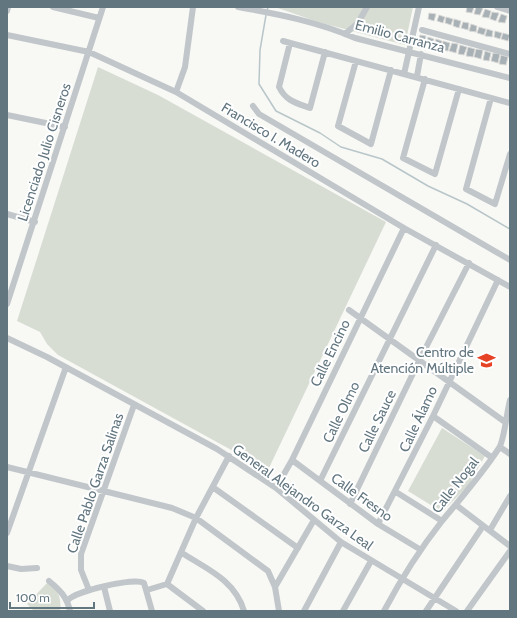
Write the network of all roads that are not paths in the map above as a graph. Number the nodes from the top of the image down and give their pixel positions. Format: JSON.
{"nodes":[{"id":1,"x":8,"y":7,"type":"edge"},
{"id":2,"x":53,"y":7,"type":"edge"},
{"id":3,"x":103,"y":7,"type":"edge"},
{"id":4,"x":193,"y":7,"type":"edge"},
{"id":5,"x":238,"y":7,"type":"edge"},
{"id":6,"x":282,"y":7,"type":"edge"},
{"id":7,"x":367,"y":7,"type":"edge"},
{"id":8,"x":419,"y":7,"type":"edge"},
{"id":9,"x":497,"y":7,"type":"edge"},
{"id":10,"x":7,"y":11,"type":"edge"},
{"id":11,"x":510,"y":11,"type":"edge"},
{"id":12,"x":279,"y":14,"type":"junction"},
{"id":13,"x":99,"y":18,"type":"junction"},
{"id":14,"x":422,"y":30,"type":"dead end"},
{"id":15,"x":345,"y":34,"type":"junction"},
{"id":16,"x":7,"y":35,"type":"edge"},
{"id":17,"x":283,"y":41,"type":"dead end"},
{"id":18,"x":290,"y":43,"type":"junction"},
{"id":19,"x":409,"y":51,"type":"junction"},
{"id":20,"x":89,"y":52,"type":"junction"},
{"id":21,"x":325,"y":52,"type":"junction"},
{"id":22,"x":421,"y":54,"type":"junction"},
{"id":23,"x":510,"y":54,"type":"edge"},
{"id":24,"x":356,"y":61,"type":"junction"},
{"id":25,"x":391,"y":70,"type":"junction"},
{"id":26,"x":404,"y":74,"type":"junction"},
{"id":27,"x":417,"y":76,"type":"junction"},
{"id":28,"x":510,"y":78,"type":"edge"},
{"id":29,"x":425,"y":79,"type":"junction"},
{"id":30,"x":459,"y":89,"type":"junction"},
{"id":31,"x":176,"y":92,"type":"junction"},
{"id":32,"x":491,"y":98,"type":"junction"},
{"id":33,"x":510,"y":103,"type":"edge"},
{"id":34,"x":253,"y":106,"type":"dead end"},
{"id":35,"x":7,"y":115,"type":"edge"},
{"id":36,"x":65,"y":127,"type":"junction"},
{"id":37,"x":510,"y":154,"type":"edge"},
{"id":38,"x":7,"y":214,"type":"edge"},
{"id":39,"x":35,"y":222,"type":"junction"},
{"id":40,"x":404,"y":228,"type":"junction"},
{"id":41,"x":436,"y":245,"type":"junction"},
{"id":42,"x":510,"y":260,"type":"edge"},
{"id":43,"x":469,"y":263,"type":"junction"},
{"id":44,"x":498,"y":280,"type":"junction"},
{"id":45,"x":510,"y":287,"type":"edge"},
{"id":46,"x":7,"y":304,"type":"edge"},
{"id":47,"x":349,"y":310,"type":"dead end"},
{"id":48,"x":361,"y":318,"type":"junction"},
{"id":49,"x":7,"y":338,"type":"edge"},
{"id":50,"x":389,"y":340,"type":"junction"},
{"id":51,"x":419,"y":361,"type":"junction"},
{"id":52,"x":66,"y":367,"type":"junction"},
{"id":53,"x":448,"y":382,"type":"junction"},
{"id":54,"x":510,"y":400,"type":"edge"},
{"id":55,"x":134,"y":405,"type":"junction"},
{"id":56,"x":433,"y":416,"type":"junction"},
{"id":57,"x":505,"y":422,"type":"junction"},
{"id":58,"x":500,"y":447,"type":"junction"},
{"id":59,"x":510,"y":454,"type":"edge"},
{"id":60,"x":228,"y":456,"type":"junction"},
{"id":61,"x":492,"y":457,"type":"junction"},
{"id":62,"x":292,"y":460,"type":"junction"},
{"id":63,"x":7,"y":466,"type":"edge"},
{"id":64,"x":30,"y":472,"type":"junction"},
{"id":65,"x":320,"y":481,"type":"junction"},
{"id":66,"x":214,"y":488,"type":"junction"},
{"id":67,"x":276,"y":488,"type":"junction"},
{"id":68,"x":104,"y":491,"type":"junction"},
{"id":69,"x":396,"y":492,"type":"junction"},
{"id":70,"x":510,"y":496,"type":"edge"},
{"id":71,"x":350,"y":504,"type":"junction"},
{"id":72,"x":456,"y":505,"type":"junction"},
{"id":73,"x":196,"y":518,"type":"junction"},
{"id":74,"x":314,"y":520,"type":"junction"},
{"id":75,"x":442,"y":521,"type":"junction"},
{"id":76,"x":378,"y":524,"type":"junction"},
{"id":77,"x":483,"y":526,"type":"junction"},
{"id":78,"x":490,"y":530,"type":"junction"},
{"id":79,"x":7,"y":533,"type":"edge"},
{"id":80,"x":341,"y":542,"type":"junction"},
{"id":81,"x":510,"y":546,"type":"edge"},
{"id":82,"x":298,"y":548,"type":"junction"},
{"id":83,"x":421,"y":550,"type":"junction"},
{"id":84,"x":510,"y":551,"type":"edge"},
{"id":85,"x":182,"y":553,"type":"junction"},
{"id":86,"x":371,"y":561,"type":"junction"},
{"id":87,"x":7,"y":566,"type":"edge"},
{"id":88,"x":37,"y":568,"type":"dead end"},
{"id":89,"x":402,"y":578,"type":"junction"},
{"id":90,"x":49,"y":581,"type":"dead end"},
{"id":91,"x":167,"y":584,"type":"junction"},
{"id":92,"x":104,"y":587,"type":"junction"},
{"id":93,"x":275,"y":587,"type":"junction"},
{"id":94,"x":89,"y":590,"type":"junction"},
{"id":95,"x":147,"y":590,"type":"junction"},
{"id":96,"x":434,"y":598,"type":"junction"},
{"id":97,"x":68,"y":600,"type":"junction"},
{"id":98,"x":70,"y":611,"type":"edge"},
{"id":99,"x":110,"y":611,"type":"edge"},
{"id":100,"x":152,"y":611,"type":"edge"},
{"id":101,"x":203,"y":611,"type":"edge"},
{"id":102,"x":244,"y":611,"type":"edge"},
{"id":103,"x":279,"y":611,"type":"edge"},
{"id":104,"x":304,"y":611,"type":"edge"},
{"id":105,"x":343,"y":611,"type":"edge"},
{"id":106,"x":384,"y":611,"type":"edge"},
{"id":107,"x":426,"y":611,"type":"edge"},
{"id":108,"x":456,"y":611,"type":"edge"},
{"id":109,"x":467,"y":611,"type":"edge"}],
"edges":[{"from":1,"to":10,"type":"street"},
{"from":2,"to":13,"type":"street"},
{"from":3,"to":13,"type":"street","name":"Licenciado Julio Cisneros"},
{"from":4,"to":31,"type":"street"},
{"from":5,"to":12,"type":"street","name":"Emilio Carranza"},
{"from":6,"to":12,"type":"street"},
{"from":7,"to":15,"type":"street"},
{"from":8,"to":19,"type":"street"},
{"from":9,"to":11,"type":"street"},
{"from":12,"to":15,"type":"street","name":"Emilio Carranza"},
{"from":13,"to":20,"type":"street","name":"Licenciado Julio Cisneros"},
{"from":14,"to":23,"type":"street"},
{"from":15,"to":19,"type":"street","name":"Emilio Carranza"},
{"from":16,"to":20,"type":"street","name":"Francisco I. Madero"},
{"from":17,"to":18,"type":"street"},
{"from":18,"to":21,"type":"street"},
{"from":18,"to":21,"type":"street"},
{"from":19,"to":22,"type":"street","name":"Emilio Carranza"},
{"from":19,"to":26,"type":"street"},
{"from":20,"to":31,"type":"street","name":"Francisco I. Madero"},
{"from":20,"to":36,"type":"street","name":"Licenciado Julio Cisneros"},
{"from":21,"to":24,"type":"street"},
{"from":22,"to":27,"type":"street"},
{"from":22,"to":28,"type":"street","name":"Emilio Carranza"},
{"from":24,"to":25,"type":"street"},
{"from":24,"to":25,"type":"street"},
{"from":25,"to":26,"type":"street"},
{"from":26,"to":27,"type":"street"},
{"from":27,"to":29,"type":"street"},
{"from":29,"to":30,"type":"street"},
{"from":29,"to":30,"type":"street"},
{"from":30,"to":32,"type":"street"},
{"from":31,"to":40,"type":"street","name":"Francisco I. Madero"},
{"from":32,"to":33,"type":"street"},
{"from":32,"to":37,"type":"street"},
{"from":34,"to":42,"type":"street"},
{"from":35,"to":36,"type":"street"},
{"from":36,"to":39,"type":"street","name":"Licenciado Julio Cisneros"},
{"from":38,"to":39,"type":"street"},
{"from":39,"to":46,"type":"street","name":"Licenciado Julio Cisneros"},
{"from":40,"to":41,"type":"street","name":"Francisco I. Madero"},
{"from":40,"to":48,"type":"street","name":"Calle Encino"},
{"from":41,"to":43,"type":"street","name":"Francisco I. Madero"},
{"from":41,"to":50,"type":"street","name":"Calle Olmo"},
{"from":43,"to":44,"type":"street","name":"Francisco I. Madero"},
{"from":43,"to":51,"type":"street","name":"Calle Sauce"},
{"from":44,"to":45,"type":"street","name":"Francisco I. Madero"},
{"from":44,"to":53,"type":"street","name":"Calle Álamo"},
{"from":47,"to":48,"type":"street"},
{"from":48,"to":50,"type":"street"},
{"from":48,"to":62,"type":"street","name":"Calle Encino"},
{"from":49,"to":52,"type":"street","name":"General Alejandro Garza Leal"},
{"from":50,"to":51,"type":"street"},
{"from":50,"to":65,"type":"street","name":"Calle Olmo"},
{"from":51,"to":53,"type":"street"},
{"from":51,"to":71,"type":"street","name":"Calle Sauce"},
{"from":52,"to":55,"type":"street","name":"General Alejandro Garza Leal"},
{"from":52,"to":64,"type":"street"},
{"from":53,"to":56,"type":"street","name":"Calle Álamo"},
{"from":53,"to":57,"type":"street"},
{"from":54,"to":57,"type":"street","name":"Calle Nogal"},
{"from":55,"to":60,"type":"street","name":"General Alejandro Garza Leal"},
{"from":55,"to":68,"type":"street","name":"Calle Pablo Garza Salinas"},
{"from":56,"to":61,"type":"street"},
{"from":56,"to":69,"type":"street","name":"Calle Álamo"},
{"from":57,"to":58,"type":"street","name":"Calle Nogal"},
{"from":58,"to":59,"type":"street"},
{"from":58,"to":61,"type":"street","name":"Calle Nogal"},
{"from":60,"to":66,"type":"street"},
{"from":60,"to":67,"type":"street","name":"General Alejandro Garza Leal"},
{"from":61,"to":72,"type":"street","name":"Calle Nogal"},
{"from":62,"to":65,"type":"street","name":"Calle Fresno"},
{"from":62,"to":67,"type":"street","name":"Calle Encino"},
{"from":63,"to":64,"type":"street"},
{"from":64,"to":68,"type":"street"},
{"from":64,"to":79,"type":"street"},
{"from":65,"to":71,"type":"street","name":"Calle Fresno"},
{"from":66,"to":73,"type":"street"},
{"from":66,"to":82,"type":"street"},
{"from":67,"to":74,"type":"street","name":"General Alejandro Garza Leal"},
{"from":68,"to":73,"type":"street"},
{"from":68,"to":94,"type":"street","name":"Calle Pablo Garza Salinas"},
{"from":69,"to":75,"type":"street"},
{"from":69,"to":76,"type":"street","name":"Calle Álamo"},
{"from":70,"to":78,"type":"street"},
{"from":71,"to":76,"type":"street","name":"Calle Fresno"},
{"from":72,"to":75,"type":"street","name":"Calle Nogal"},
{"from":72,"to":77,"type":"street"},
{"from":73,"to":85,"type":"street"},
{"from":73,"to":93,"type":"street"},
{"from":74,"to":80,"type":"street","name":"General Alejandro Garza Leal"},
{"from":74,"to":82,"type":"street"},
{"from":75,"to":83,"type":"street","name":"Calle Nogal"},
{"from":76,"to":83,"type":"street","name":"Calle Fresno"},
{"from":77,"to":78,"type":"street"},
{"from":77,"to":96,"type":"street"},
{"from":78,"to":81,"type":"street"},
{"from":80,"to":86,"type":"street","name":"General Alejandro Garza Leal"},
{"from":80,"to":104,"type":"street"},
{"from":82,"to":93,"type":"street"},
{"from":83,"to":89,"type":"street","name":"Calle Nogal"},
{"from":84,"to":109,"type":"street"},
{"from":85,"to":91,"type":"street"},
{"from":85,"to":102,"type":"street"},
{"from":86,"to":89,"type":"street","name":"General Alejandro Garza Leal"},
{"from":86,"to":105,"type":"street"},
{"from":87,"to":88,"type":"street"},
{"from":89,"to":96,"type":"street","name":"General Alejandro Garza Leal"},
{"from":89,"to":106,"type":"street","name":"Calle Nogal"},
{"from":90,"to":97,"type":"street"},
{"from":91,"to":95,"type":"street"},
{"from":91,"to":101,"type":"street"},
{"from":92,"to":94,"type":"street"},
{"from":92,"to":95,"type":"street"},
{"from":92,"to":99,"type":"street"},
{"from":93,"to":103,"type":"street"},
{"from":94,"to":97,"type":"street"},
{"from":95,"to":100,"type":"street"},
{"from":96,"to":107,"type":"street"},
{"from":96,"to":108,"type":"street","name":"General Alejandro Garza Leal"},
{"from":97,"to":98,"type":"street"}]}
